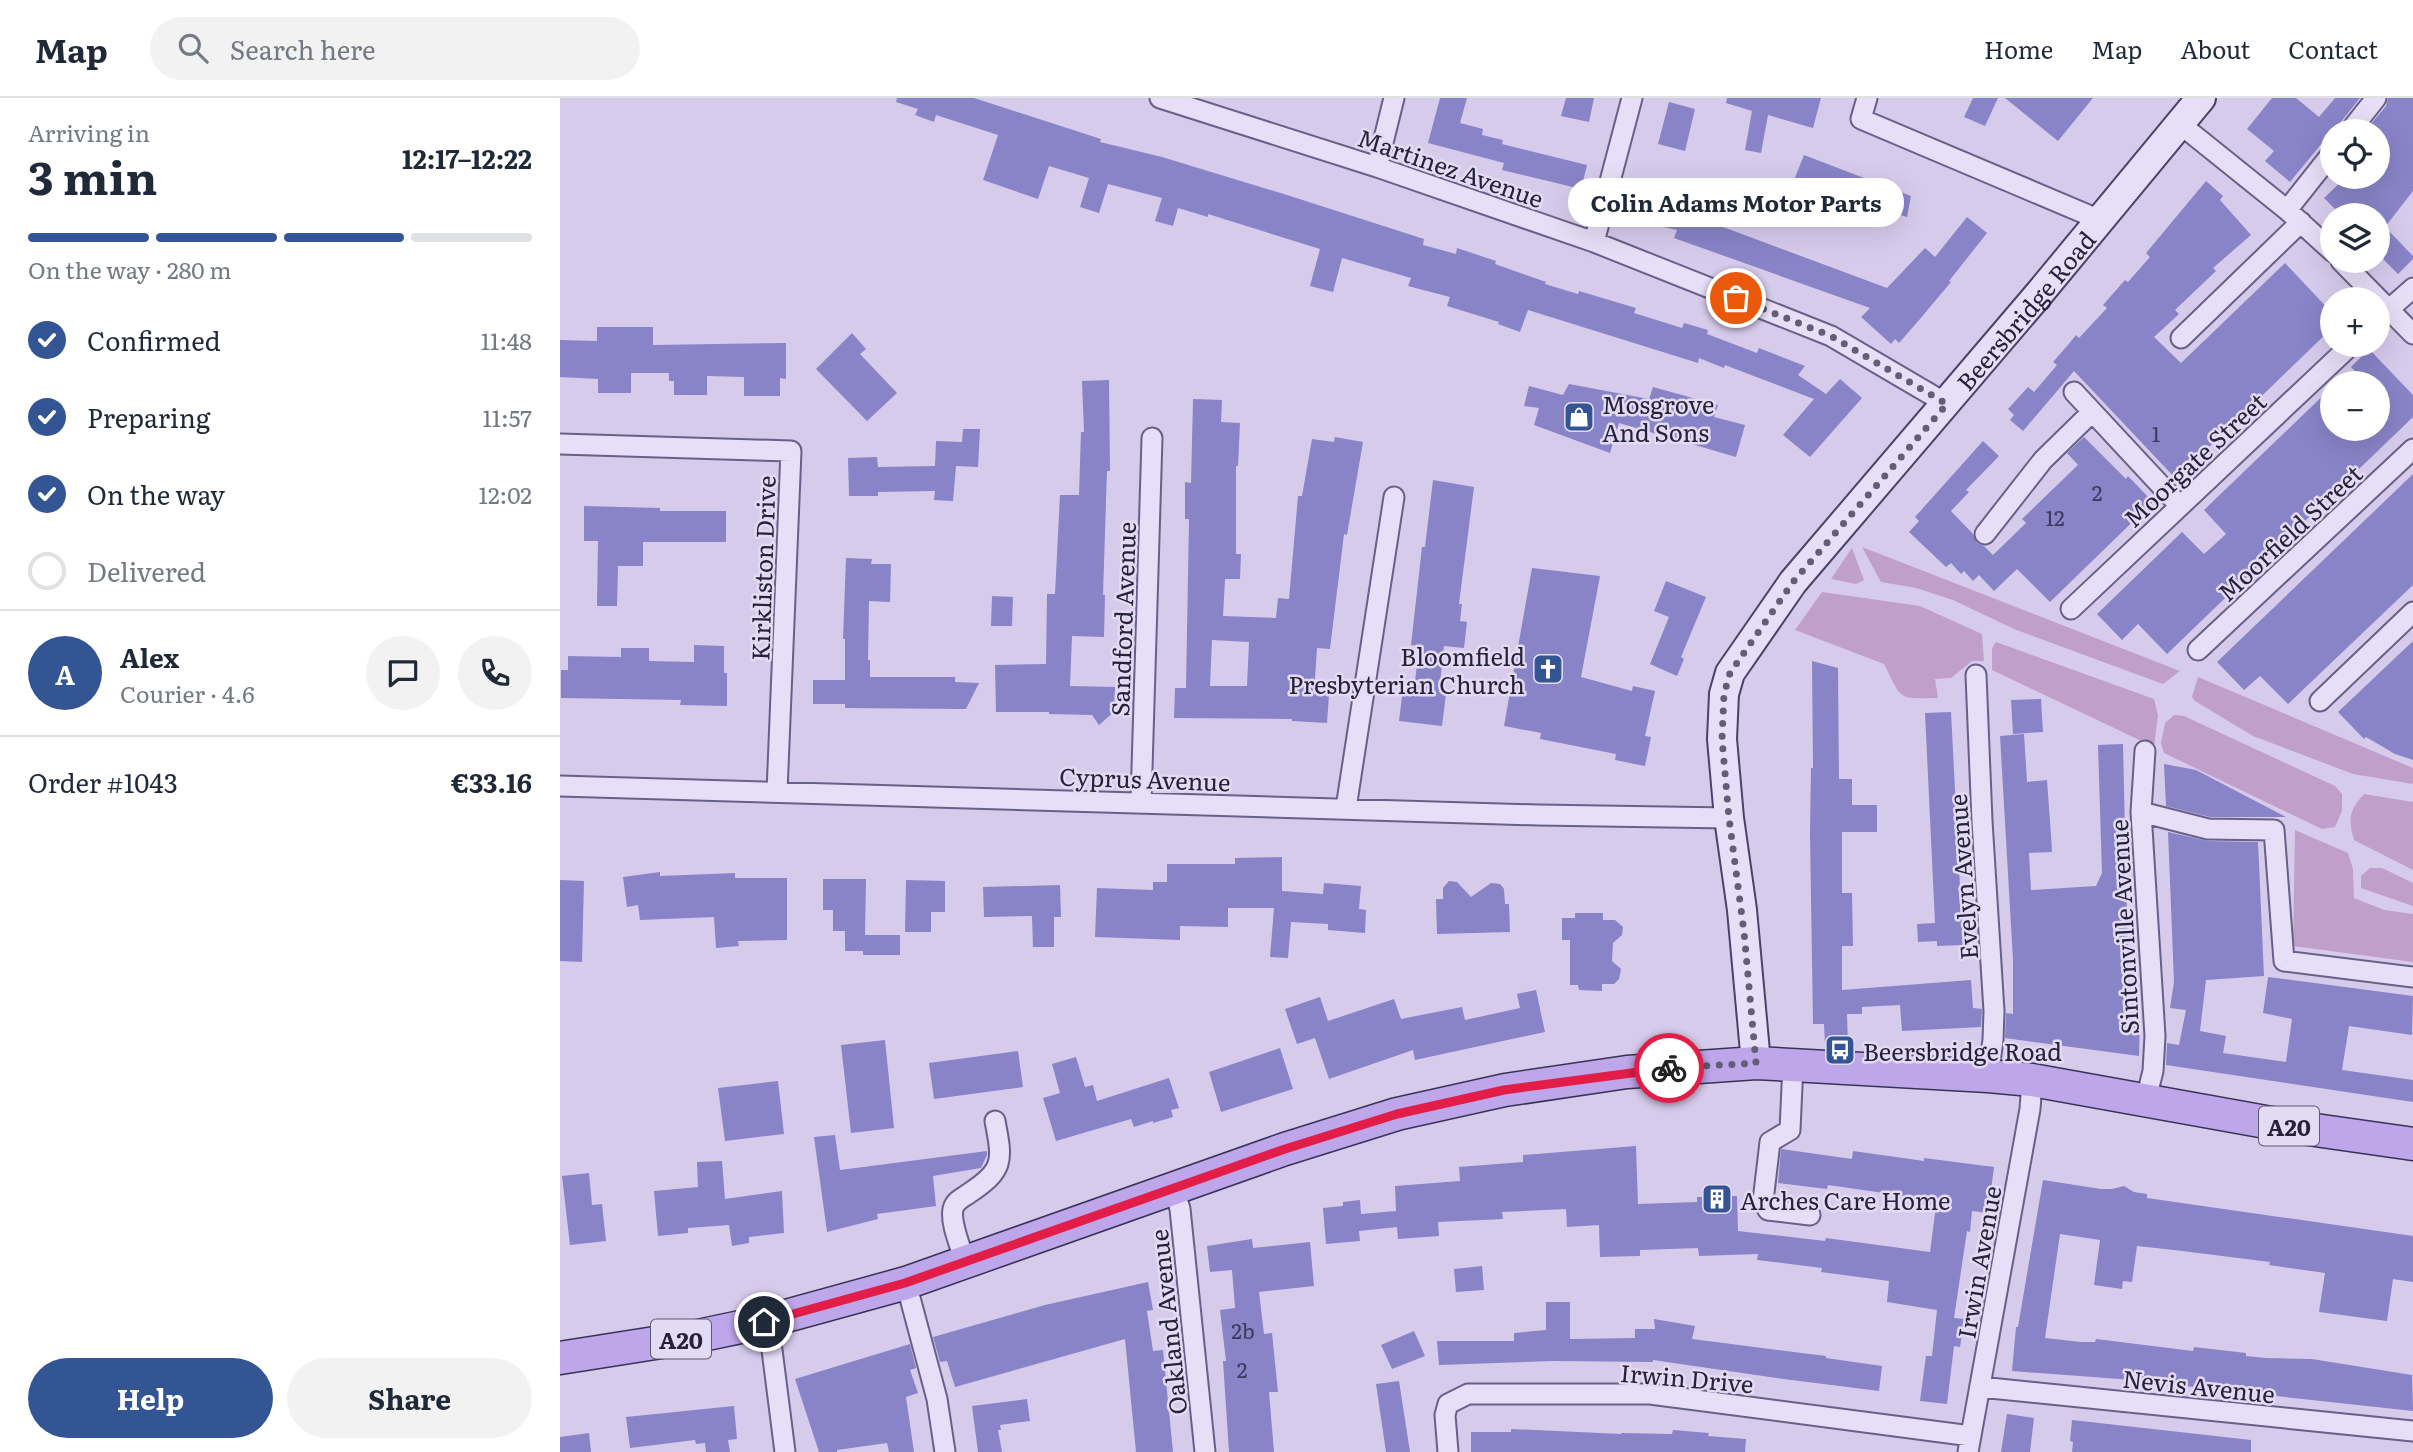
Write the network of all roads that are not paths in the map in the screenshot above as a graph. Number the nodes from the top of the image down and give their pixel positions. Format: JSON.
{"nodes":[{"id":1,"x":1160,"y":98,"type":"edge"},
{"id":2,"x":1394,"y":98,"type":"edge"},
{"id":3,"x":1632,"y":98,"type":"edge"},
{"id":4,"x":1867,"y":98,"type":"edge"},
{"id":5,"x":2201,"y":98,"type":"edge"},
{"id":6,"x":2376,"y":98,"type":"edge"},
{"id":7,"x":2359,"y":119,"type":"edge"},
{"id":8,"x":2180,"y":124,"type":"junction"},
{"id":9,"x":1377,"y":166,"type":"junction"},
{"id":10,"x":2320,"y":173,"type":"edge"},
{"id":11,"x":2294,"y":216,"type":"junction"},
{"id":12,"x":2100,"y":220,"type":"junction"},
{"id":13,"x":2320,"y":240,"type":"edge"},
{"id":14,"x":1594,"y":242,"type":"junction"},
{"id":15,"x":2351,"y":273,"type":"edge"},
{"id":16,"x":2362,"y":287,"type":"edge"},
{"id":17,"x":2413,"y":288,"type":"edge"},
{"id":18,"x":2390,"y":308,"type":"edge"},
{"id":19,"x":2390,"y":319,"type":"edge"},
{"id":20,"x":2413,"y":334,"type":"edge"},
{"id":21,"x":2181,"y":338,"type":"dead end"},
{"id":22,"x":2338,"y":357,"type":"edge"},
{"id":23,"x":2074,"y":392,"type":"dead end"},
{"id":24,"x":1947,"y":404,"type":"junction"},
{"id":25,"x":2092,"y":411,"type":"junction"},
{"id":26,"x":1152,"y":438,"type":"dead end"},
{"id":27,"x":560,"y":443,"type":"edge"},
{"id":28,"x":2413,"y":449,"type":"edge"},
{"id":29,"x":1394,"y":497,"type":"dead end"},
{"id":30,"x":2180,"y":506,"type":"junction"},
{"id":31,"x":1985,"y":534,"type":"dead end"},
{"id":32,"x":2071,"y":609,"type":"dead end"},
{"id":33,"x":2413,"y":612,"type":"edge"},
{"id":34,"x":2198,"y":650,"type":"dead end"},
{"id":35,"x":1976,"y":675,"type":"dead end"},
{"id":36,"x":2320,"y":701,"type":"dead end"},
{"id":37,"x":2144,"y":751,"type":"dead end"},
{"id":38,"x":560,"y":786,"type":"edge"},
{"id":39,"x":777,"y":792,"type":"junction"},
{"id":40,"x":1141,"y":802,"type":"junction"},
{"id":41,"x":1346,"y":808,"type":"junction"},
{"id":42,"x":2141,"y":813,"type":"junction"},
{"id":43,"x":1729,"y":818,"type":"junction"},
{"id":44,"x":2413,"y":977,"type":"edge"},
{"id":45,"x":1756,"y":1063,"type":"junction"},
{"id":46,"x":1793,"y":1065,"type":"junction"},
{"id":47,"x":1988,"y":1076,"type":"junction"},
{"id":48,"x":2032,"y":1080,"type":"junction"},
{"id":49,"x":2146,"y":1099,"type":"junction"},
{"id":50,"x":995,"y":1121,"type":"dead end"},
{"id":51,"x":2413,"y":1144,"type":"edge"},
{"id":52,"x":1174,"y":1188,"type":"junction"},
{"id":53,"x":1811,"y":1215,"type":"dead end"},
{"id":54,"x":965,"y":1262,"type":"junction"},
{"id":55,"x":905,"y":1283,"type":"junction"},
{"id":56,"x":764,"y":1322,"type":"junction"},
{"id":57,"x":560,"y":1358,"type":"edge"},
{"id":58,"x":1980,"y":1387,"type":"junction"},
{"id":59,"x":2413,"y":1431,"type":"edge"},
{"id":60,"x":1970,"y":1444,"type":"edge"},
{"id":61,"x":785,"y":1452,"type":"edge"},
{"id":62,"x":945,"y":1452,"type":"edge"},
{"id":63,"x":1205,"y":1452,"type":"edge"},
{"id":64,"x":1448,"y":1452,"type":"edge"}],
"edges":[{"from":1,"to":9,"type":"street","name":"Martinez Avenue"},
{"from":2,"to":9,"type":"street"},
{"from":3,"to":14,"type":"street"},
{"from":4,"to":12,"type":"street"},
{"from":5,"to":8,"type":"main road","name":"Beersbridge Road"},
{"from":6,"to":7,"type":"street"},
{"from":8,"to":11,"type":"street"},
{"from":8,"to":12,"type":"main road","name":"Beersbridge Road"},
{"from":9,"to":14,"type":"street","name":"Martinez Avenue"},
{"from":10,"to":11,"type":"street"},
{"from":11,"to":13,"type":"street"},
{"from":11,"to":21,"type":"street"},
{"from":12,"to":24,"type":"main road","name":"Beersbridge Road"},
{"from":14,"to":24,"type":"street","name":"Martinez Avenue"},
{"from":15,"to":16,"type":"street"},
{"from":17,"to":18,"type":"street"},
{"from":19,"to":20,"type":"street"},
{"from":22,"to":30,"type":"street","name":"Moorgate Street"},
{"from":23,"to":25,"type":"street"},
{"from":24,"to":43,"type":"main road","name":"Beersbridge Road"},
{"from":25,"to":30,"type":"street"},
{"from":25,"to":31,"type":"street"},
{"from":26,"to":40,"type":"street","name":"Sandford Avenue"},
{"from":27,"to":39,"type":"street","name":"Kirkliston Drive"},
{"from":28,"to":34,"type":"street","name":"Moorfield Street"},
{"from":29,"to":41,"type":"street"},
{"from":30,"to":32,"type":"street","name":"Moorgate Street"},
{"from":33,"to":36,"type":"street"},
{"from":35,"to":47,"type":"street","name":"Evelyn Avenue"},
{"from":37,"to":42,"type":"street","name":"Sintonville Avenue"},
{"from":38,"to":39,"type":"street","name":"Cyprus Avenue"},
{"from":39,"to":40,"type":"street","name":"Cyprus Avenue"},
{"from":40,"to":41,"type":"street","name":"Cyprus Avenue"},
{"from":41,"to":43,"type":"street","name":"Cyprus Avenue"},
{"from":42,"to":44,"type":"street"},
{"from":42,"to":49,"type":"street","name":"Sintonville Avenue"},
{"from":43,"to":45,"type":"main road","name":"Beersbridge Road"},
{"from":45,"to":46,"type":"main road","number":"A20"},
{"from":45,"to":52,"type":"main road","number":"A20"},
{"from":46,"to":47,"type":"main road","number":"A20"},
{"from":46,"to":53,"type":"street"},
{"from":47,"to":48,"type":"main road","number":"A20"},
{"from":48,"to":49,"type":"main road","number":"A20"},
{"from":48,"to":58,"type":"street","name":"Irwin Avenue"},
{"from":49,"to":51,"type":"main road","number":"A20"},
{"from":50,"to":54,"type":"street"},
{"from":52,"to":54,"type":"main road","number":"A20"},
{"from":52,"to":63,"type":"street","name":"Oakland Avenue"},
{"from":54,"to":55,"type":"main road","number":"A20"},
{"from":55,"to":56,"type":"main road","number":"A20"},
{"from":55,"to":62,"type":"street"},
{"from":56,"to":57,"type":"main road","number":"A20"},
{"from":56,"to":61,"type":"street"},
{"from":58,"to":59,"type":"street","name":"Nevis Avenue"},
{"from":58,"to":60,"type":"street","name":"Irwin Avenue"},
{"from":60,"to":64,"type":"street","name":"Irwin Drive"}]}
